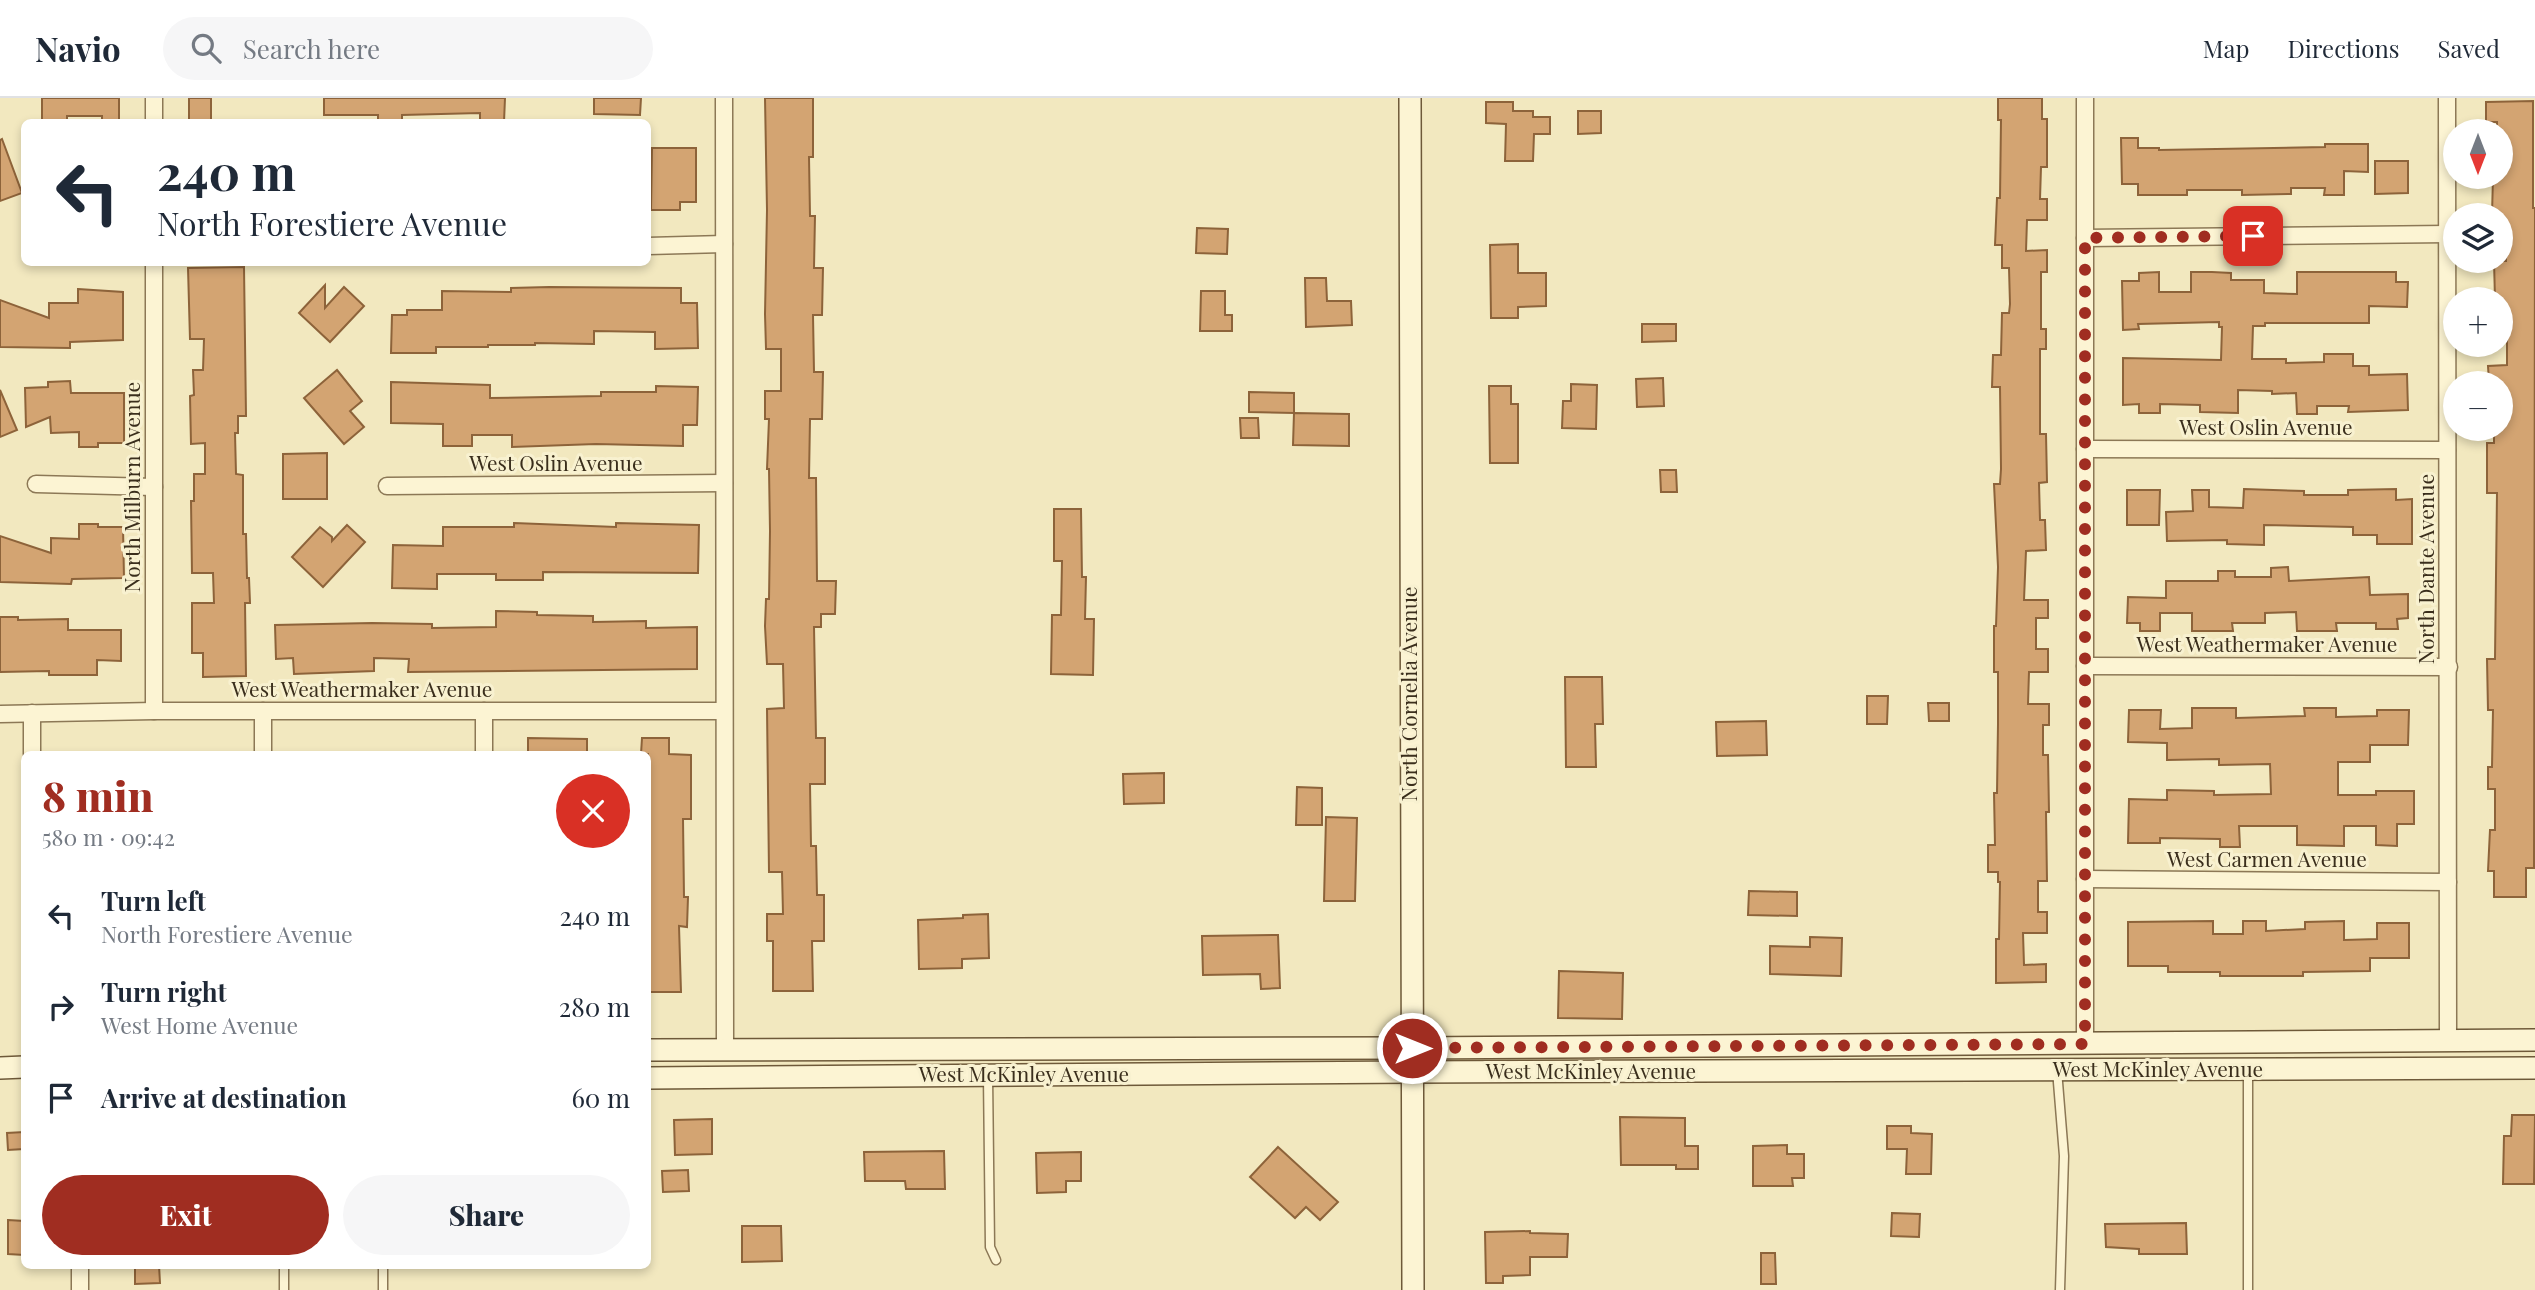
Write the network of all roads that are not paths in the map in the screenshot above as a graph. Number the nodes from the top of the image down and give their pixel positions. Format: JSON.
{"nodes":[{"id":1,"x":154,"y":98,"type":"edge"},
{"id":2,"x":724,"y":98,"type":"edge"},
{"id":3,"x":1410,"y":98,"type":"edge"},
{"id":4,"x":2085,"y":98,"type":"edge"},
{"id":5,"x":2447,"y":98,"type":"edge"},
{"id":6,"x":154,"y":119,"type":"edge"},
{"id":7,"x":2448,"y":203,"type":"edge"},
{"id":8,"x":2443,"y":234,"type":"edge"},
{"id":9,"x":2085,"y":238,"type":"junction"},
{"id":10,"x":724,"y":244,"type":"junction"},
{"id":11,"x":651,"y":246,"type":"edge"},
{"id":12,"x":154,"y":266,"type":"edge"},
{"id":13,"x":2448,"y":273,"type":"edge"},
{"id":14,"x":2085,"y":449,"type":"junction"},
{"id":15,"x":2447,"y":450,"type":"junction"},
{"id":16,"x":724,"y":483,"type":"junction"},
{"id":17,"x":36,"y":484,"type":"dead end"},
{"id":18,"x":387,"y":486,"type":"dead end"},
{"id":19,"x":154,"y":487,"type":"junction"},
{"id":20,"x":2085,"y":666,"type":"junction"},
{"id":21,"x":2449,"y":667,"type":"junction"},
{"id":22,"x":154,"y":711,"type":"junction"},
{"id":23,"x":263,"y":711,"type":"junction"},
{"id":24,"x":484,"y":711,"type":"junction"},
{"id":25,"x":724,"y":711,"type":"junction"},
{"id":26,"x":0,"y":713,"type":"edge"},
{"id":27,"x":32,"y":713,"type":"junction"},
{"id":28,"x":32,"y":751,"type":"edge"},
{"id":29,"x":263,"y":751,"type":"edge"},
{"id":30,"x":484,"y":751,"type":"edge"},
{"id":31,"x":2085,"y":879,"type":"junction"},
{"id":32,"x":2448,"y":882,"type":"junction"},
{"id":33,"x":2535,"y":1040,"type":"edge"},
{"id":34,"x":2448,"y":1041,"type":"junction"},
{"id":35,"x":2085,"y":1044,"type":"junction"},
{"id":36,"x":1412,"y":1048,"type":"junction"},
{"id":37,"x":725,"y":1049,"type":"junction"},
{"id":38,"x":651,"y":1050,"type":"edge"},
{"id":39,"x":21,"y":1067,"type":"edge"},
{"id":40,"x":0,"y":1068,"type":"edge"},
{"id":41,"x":2535,"y":1068,"type":"edge"},
{"id":42,"x":2251,"y":1069,"type":"junction"},
{"id":43,"x":2057,"y":1070,"type":"junction"},
{"id":44,"x":1413,"y":1072,"type":"junction"},
{"id":45,"x":988,"y":1076,"type":"junction"},
{"id":46,"x":651,"y":1079,"type":"edge"},
{"id":47,"x":996,"y":1260,"type":"dead end"},
{"id":48,"x":80,"y":1269,"type":"edge"},
{"id":49,"x":284,"y":1269,"type":"edge"},
{"id":50,"x":383,"y":1269,"type":"edge"},
{"id":51,"x":80,"y":1290,"type":"edge"},
{"id":52,"x":284,"y":1290,"type":"edge"},
{"id":53,"x":383,"y":1290,"type":"edge"},
{"id":54,"x":1413,"y":1290,"type":"edge"},
{"id":55,"x":2060,"y":1290,"type":"edge"},
{"id":56,"x":2248,"y":1290,"type":"edge"}],
"edges":[{"from":1,"to":6,"type":"street"},
{"from":2,"to":10,"type":"street"},
{"from":3,"to":36,"type":"main road","name":"North Cornelia Avenue"},
{"from":4,"to":9,"type":"street"},
{"from":5,"to":7,"type":"street","name":"North Dante Avenue"},
{"from":8,"to":9,"type":"street"},
{"from":9,"to":14,"type":"street"},
{"from":10,"to":11,"type":"street"},
{"from":10,"to":16,"type":"street"},
{"from":12,"to":19,"type":"street","name":"North Milburn Avenue"},
{"from":13,"to":15,"type":"street","name":"North Dante Avenue"},
{"from":14,"to":15,"type":"street","name":"West Oslin Avenue"},
{"from":14,"to":20,"type":"street"},
{"from":15,"to":21,"type":"street","name":"North Dante Avenue"},
{"from":16,"to":18,"type":"street","name":"West Oslin Avenue"},
{"from":16,"to":25,"type":"street"},
{"from":17,"to":19,"type":"street"},
{"from":19,"to":22,"type":"street","name":"North Milburn Avenue"},
{"from":20,"to":21,"type":"street","name":"West Weathermaker Avenue"},
{"from":20,"to":31,"type":"street"},
{"from":21,"to":32,"type":"street","name":"North Dante Avenue"},
{"from":22,"to":23,"type":"street","name":"West Weathermaker Avenue"},
{"from":22,"to":27,"type":"street","name":"West Weathermaker Avenue"},
{"from":23,"to":24,"type":"street","name":"West Weathermaker Avenue"},
{"from":23,"to":29,"type":"street"},
{"from":24,"to":25,"type":"street","name":"West Weathermaker Avenue"},
{"from":24,"to":30,"type":"street"},
{"from":25,"to":37,"type":"street"},
{"from":26,"to":27,"type":"street","name":"West Weathermaker Avenue"},
{"from":27,"to":28,"type":"street"},
{"from":31,"to":32,"type":"street","name":"West Carmen Avenue"},
{"from":31,"to":35,"type":"street"},
{"from":32,"to":34,"type":"street","name":"North Dante Avenue"},
{"from":33,"to":34,"type":"main road","name":"West McKinley Avenue"},
{"from":34,"to":35,"type":"main road","name":"West McKinley Avenue"},
{"from":34,"to":42,"type":"main road"},
{"from":35,"to":36,"type":"main road","name":"West McKinley Avenue"},
{"from":36,"to":37,"type":"main road","name":"West McKinley Avenue"},
{"from":36,"to":44,"type":"main road","name":"North Cornelia Avenue"},
{"from":37,"to":38,"type":"main road","name":"West McKinley Avenue"},
{"from":39,"to":40,"type":"main road"},
{"from":41,"to":42,"type":"main road","name":"West McKinley Avenue"},
{"from":42,"to":43,"type":"main road","name":"West McKinley Avenue"},
{"from":42,"to":56,"type":"lane"},
{"from":43,"to":44,"type":"main road","name":"West McKinley Avenue"},
{"from":43,"to":55,"type":"lane"},
{"from":44,"to":45,"type":"main road","name":"West McKinley Avenue"},
{"from":44,"to":54,"type":"main road","name":"North Cornelia Avenue"},
{"from":45,"to":46,"type":"main road","name":"West McKinley Avenue"},
{"from":45,"to":47,"type":"lane"},
{"from":48,"to":51,"type":"street"},
{"from":49,"to":52,"type":"lane"},
{"from":50,"to":53,"type":"lane"}]}
